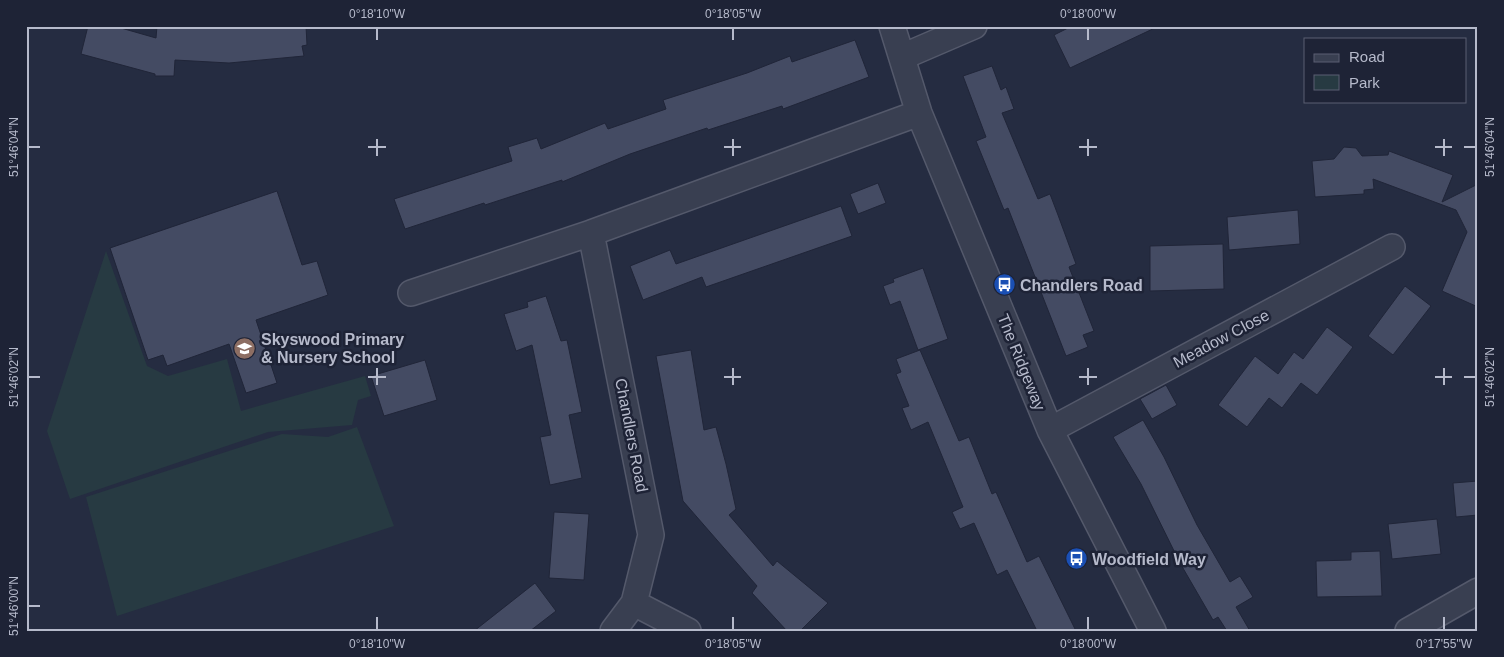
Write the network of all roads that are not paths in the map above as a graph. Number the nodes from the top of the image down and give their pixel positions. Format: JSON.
{"nodes":[{"id":1,"x":892,"y":26,"type":"edge"},
{"id":2,"x":974,"y":26,"type":"edge"},
{"id":3,"x":902,"y":58,"type":"junction"},
{"id":4,"x":920,"y":113,"type":"junction"},
{"id":5,"x":591,"y":233,"type":"junction"},
{"id":6,"x":1392,"y":247,"type":"dead end"},
{"id":7,"x":411,"y":293,"type":"dead end"},
{"id":8,"x":1050,"y":430,"type":"junction"},
{"id":9,"x":1478,"y":591,"type":"edge"},
{"id":10,"x":634,"y":603,"type":"junction"},
{"id":11,"x":613,"y":631,"type":"edge"},
{"id":12,"x":688,"y":631,"type":"edge"},
{"id":13,"x":1154,"y":631,"type":"edge"},
{"id":14,"x":1408,"y":631,"type":"edge"}],
"edges":[{"from":1,"to":3,"type":"street","name":"The Ridgeway"},
{"from":2,"to":3,"type":"street"},
{"from":3,"to":4,"type":"street","name":"The Ridgeway"},
{"from":4,"to":5,"type":"street"},
{"from":4,"to":8,"type":"street","name":"The Ridgeway"},
{"from":5,"to":7,"type":"street"},
{"from":5,"to":10,"type":"street","name":"Chandlers Road"},
{"from":6,"to":8,"type":"street","name":"Meadow Close"},
{"from":8,"to":13,"type":"street","name":"The Ridgeway"},
{"from":9,"to":14,"type":"street"},
{"from":10,"to":11,"type":"street","name":"Chandlers Road"},
{"from":10,"to":12,"type":"street"}]}
